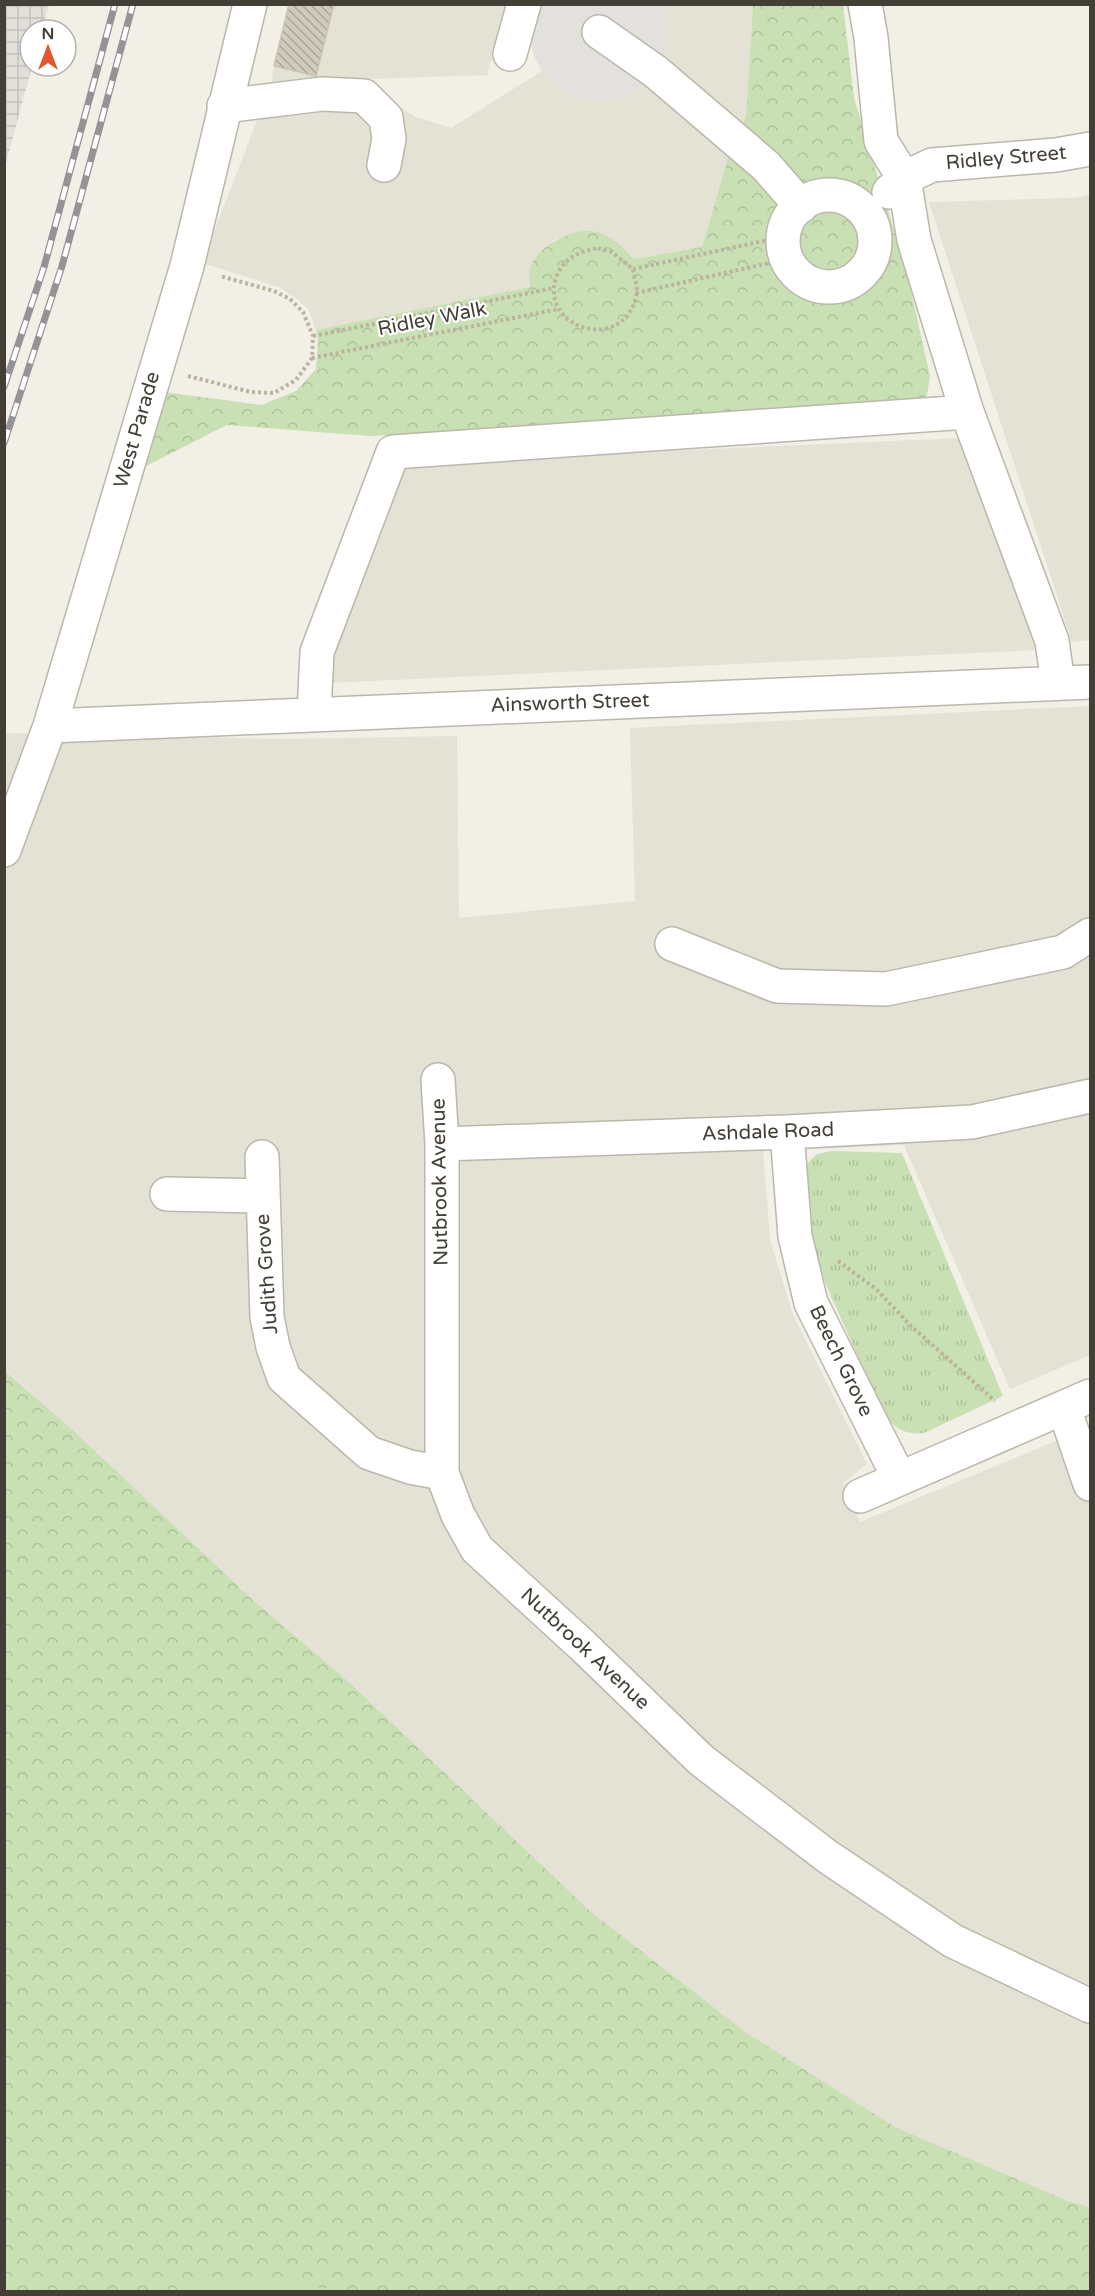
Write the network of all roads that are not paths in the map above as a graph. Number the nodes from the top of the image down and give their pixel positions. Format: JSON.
{"nodes":[{"id":1,"x":250,"y":4,"type":"edge"},
{"id":2,"x":524,"y":4,"type":"edge"},
{"id":3,"x":865,"y":4,"type":"edge"},
{"id":4,"x":598,"y":32,"type":"dead end"},
{"id":5,"x":510,"y":54,"type":"dead end"},
{"id":6,"x":225,"y":106,"type":"junction"},
{"id":7,"x":1090,"y":149,"type":"edge"},
{"id":8,"x":384,"y":165,"type":"dead end"},
{"id":9,"x":904,"y":178,"type":"junction"},
{"id":10,"x":801,"y":206,"type":"junction"},
{"id":11,"x":866,"y":212,"type":"junction"},
{"id":12,"x":967,"y":412,"type":"junction"},
{"id":13,"x":1090,"y":682,"type":"edge"},
{"id":14,"x":1059,"y":683,"type":"junction"},
{"id":15,"x":314,"y":714,"type":"junction"},
{"id":16,"x":50,"y":726,"type":"junction"},
{"id":17,"x":4,"y":850,"type":"edge"},
{"id":18,"x":1090,"y":934,"type":"edge"},
{"id":19,"x":672,"y":944,"type":"dead end"},
{"id":20,"x":438,"y":1080,"type":"dead end"},
{"id":21,"x":1090,"y":1096,"type":"edge"},
{"id":22,"x":787,"y":1132,"type":"junction"},
{"id":23,"x":442,"y":1144,"type":"junction"},
{"id":24,"x":262,"y":1157,"type":"dead end"},
{"id":25,"x":167,"y":1194,"type":"dead end"},
{"id":26,"x":262,"y":1196,"type":"junction"},
{"id":27,"x":1077,"y":1402,"type":"edge"},
{"id":28,"x":442,"y":1473,"type":"junction"},
{"id":29,"x":899,"y":1478,"type":"junction"},
{"id":30,"x":1090,"y":1484,"type":"edge"},
{"id":31,"x":860,"y":1496,"type":"dead end"},
{"id":32,"x":1090,"y":2006,"type":"edge"}],
"edges":[{"from":1,"to":6,"type":"street","name":"West Parade"},
{"from":2,"to":5,"type":"street"},
{"from":3,"to":9,"type":"street"},
{"from":4,"to":10,"type":"street"},
{"from":6,"to":8,"type":"street"},
{"from":6,"to":16,"type":"street","name":"West Parade"},
{"from":7,"to":9,"type":"street","name":"Ridley Street"},
{"from":9,"to":11,"type":"street","name":"Ridley Street"},
{"from":9,"to":12,"type":"street"},
{"from":10,"to":11,"type":"street"},
{"from":10,"to":11,"type":"street"},
{"from":12,"to":14,"type":"street"},
{"from":12,"to":15,"type":"street"},
{"from":13,"to":14,"type":"street","name":"Ainsworth Street"},
{"from":14,"to":15,"type":"street","name":"Ainsworth Street"},
{"from":15,"to":16,"type":"street","name":"Ainsworth Street"},
{"from":16,"to":17,"type":"street","name":"West Parade"},
{"from":18,"to":19,"type":"street"},
{"from":20,"to":23,"type":"street","name":"Nutbrook Avenue"},
{"from":21,"to":22,"type":"street","name":"Ashdale Road"},
{"from":22,"to":23,"type":"street","name":"Ashdale Road"},
{"from":22,"to":29,"type":"street","name":"Beech Grove"},
{"from":23,"to":28,"type":"street","name":"Nutbrook Avenue"},
{"from":24,"to":26,"type":"street","name":"Judith Grove"},
{"from":25,"to":26,"type":"street","name":"Judith Grove"},
{"from":26,"to":28,"type":"street","name":"Judith Grove"},
{"from":27,"to":29,"type":"street"},
{"from":27,"to":30,"type":"street"},
{"from":28,"to":32,"type":"street","name":"Nutbrook Avenue"},
{"from":29,"to":31,"type":"street"}]}
